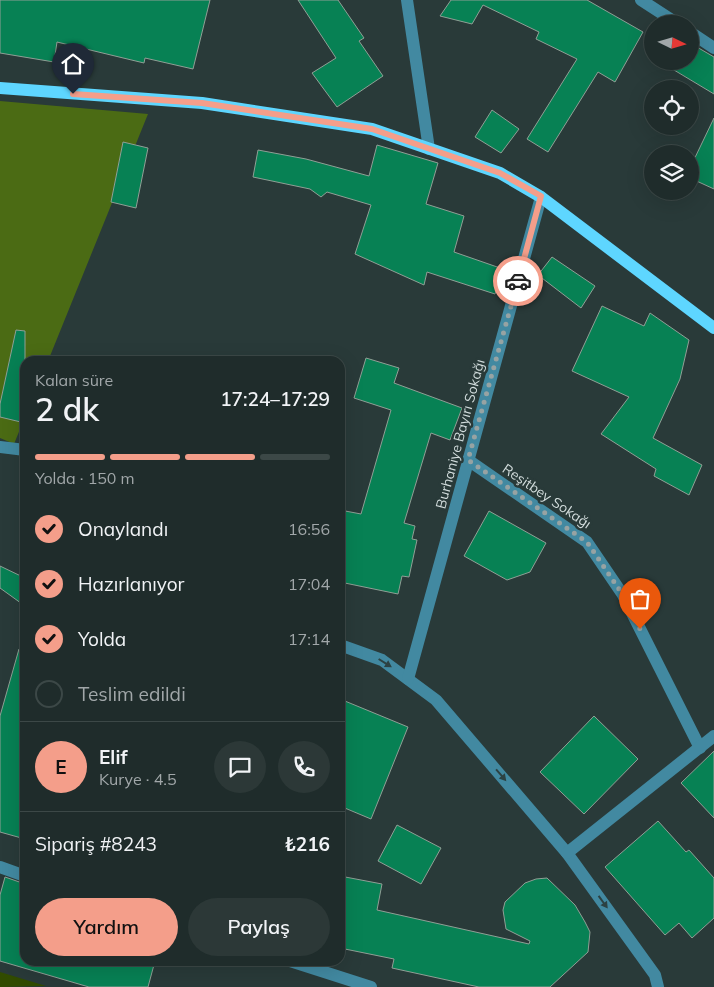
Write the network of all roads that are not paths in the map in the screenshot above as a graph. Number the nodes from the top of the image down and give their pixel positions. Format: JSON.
{"nodes":[{"id":1,"x":407,"y":0,"type":"edge"},
{"id":2,"x":641,"y":0,"type":"edge"},
{"id":3,"x":664,"y":15,"type":"edge"},
{"id":4,"x":699,"y":38,"type":"edge"},
{"id":5,"x":714,"y":48,"type":"edge"},
{"id":6,"x":0,"y":88,"type":"edge"},
{"id":7,"x":429,"y":149,"type":"junction"},
{"id":8,"x":541,"y":196,"type":"junction"},
{"id":9,"x":714,"y":328,"type":"edge"},
{"id":10,"x":0,"y":447,"type":"edge"},
{"id":11,"x":20,"y":449,"type":"edge"},
{"id":12,"x":468,"y":460,"type":"junction"},
{"id":13,"x":345,"y":647,"type":"edge"},
{"id":14,"x":408,"y":679,"type":"junction"},
{"id":15,"x":714,"y":736,"type":"edge"},
{"id":16,"x":700,"y":748,"type":"junction"},
{"id":17,"x":567,"y":853,"type":"junction"},
{"id":18,"x":0,"y":867,"type":"edge"},
{"id":19,"x":20,"y":874,"type":"edge"},
{"id":20,"x":305,"y":966,"type":"edge"},
{"id":21,"x":370,"y":987,"type":"edge"},
{"id":22,"x":658,"y":987,"type":"edge"}],
"edges":[{"from":1,"to":7,"type":"street"},
{"from":2,"to":3,"type":"street"},
{"from":4,"to":5,"type":"street"},
{"from":6,"to":7,"type":"main road"},
{"from":7,"to":8,"type":"main road"},
{"from":8,"to":9,"type":"main road"},
{"from":8,"to":12,"type":"street","name":"Burhaniye Bayırı Sokağı"},
{"from":10,"to":11,"type":"street"},
{"from":12,"to":14,"type":"street","name":"Burhaniye Bayırı Sokağı"},
{"from":12,"to":16,"type":"street","name":"Reşitbey Sokağı"},
{"from":13,"to":14,"type":"street","one_way":true},
{"from":14,"to":17,"type":"street","one_way":true},
{"from":15,"to":16,"type":"street"},
{"from":16,"to":17,"type":"street"},
{"from":17,"to":22,"type":"street","one_way":true},
{"from":18,"to":19,"type":"street"},
{"from":20,"to":21,"type":"street"}]}
